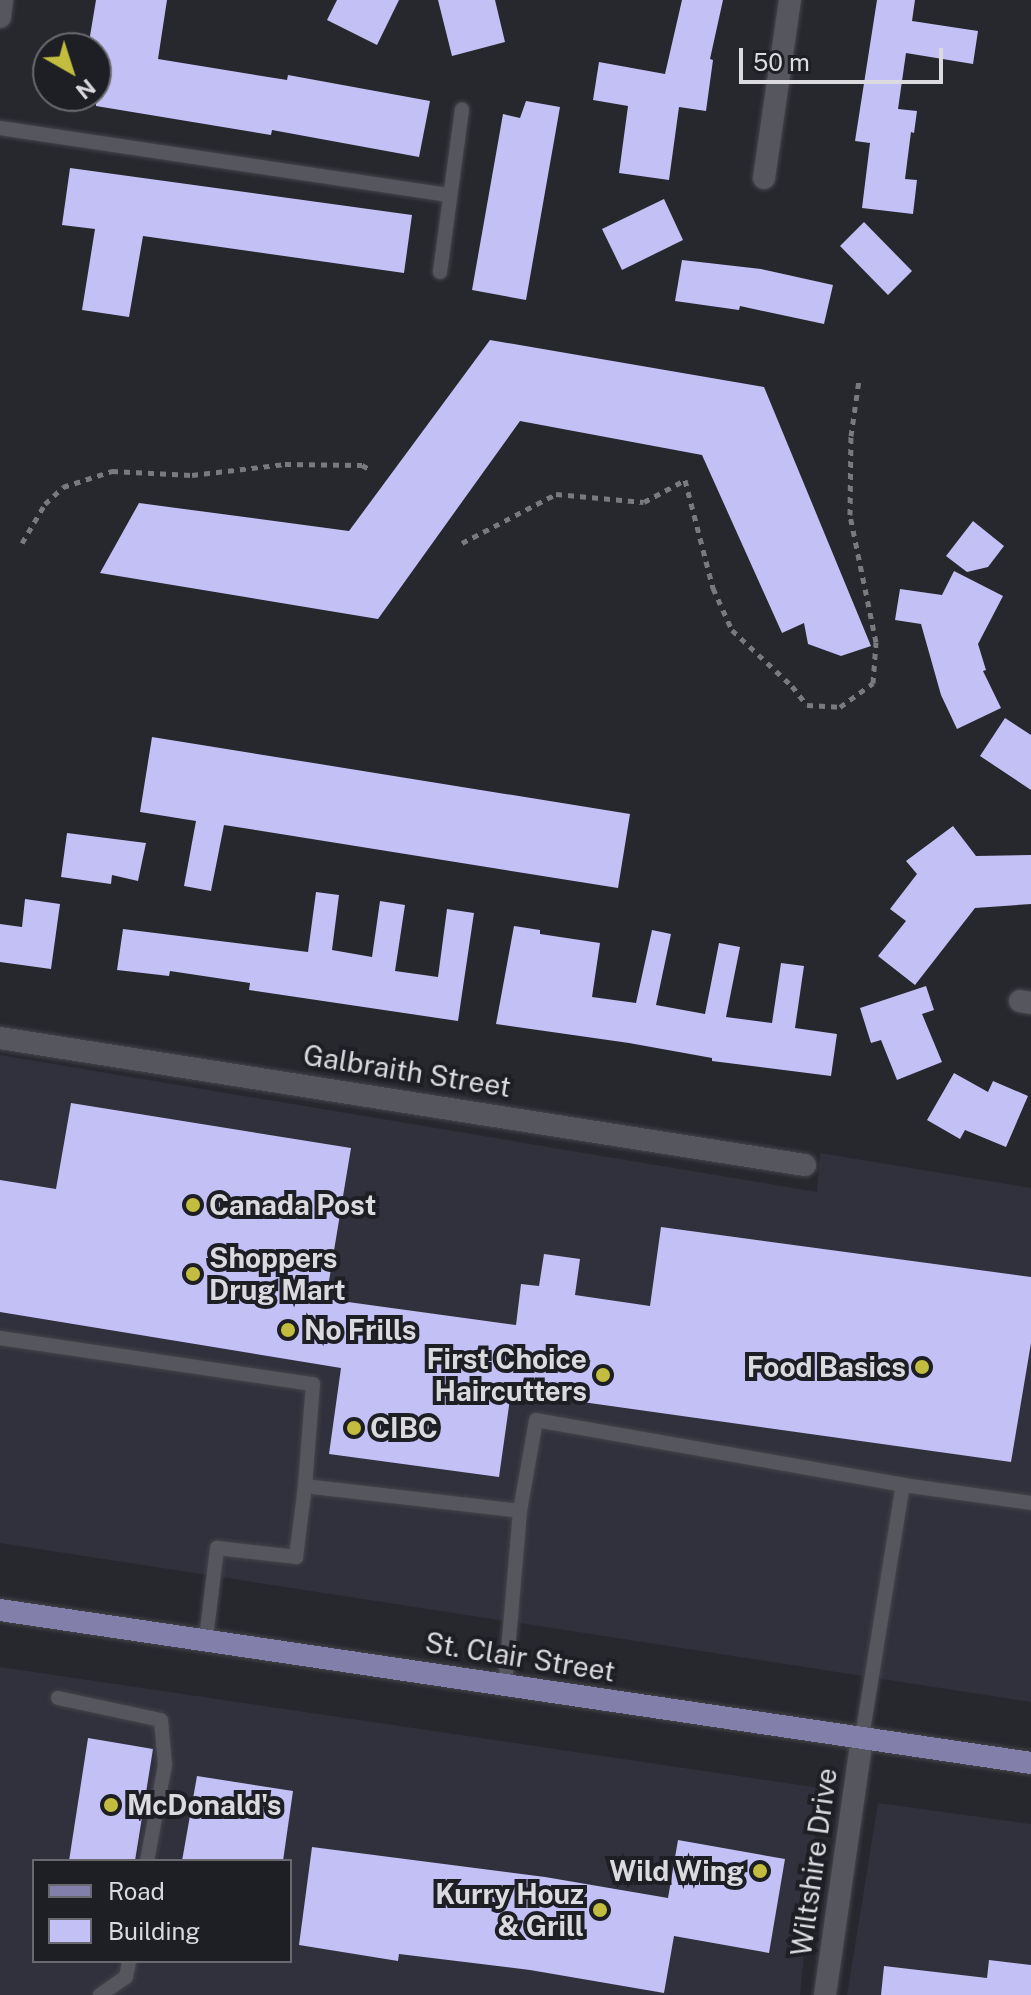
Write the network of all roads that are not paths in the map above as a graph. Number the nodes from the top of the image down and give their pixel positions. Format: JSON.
{"nodes":[{"id":1,"x":2,"y":0,"type":"edge"},
{"id":2,"x":790,"y":0,"type":"edge"},
{"id":3,"x":0,"y":17,"type":"edge"},
{"id":4,"x":462,"y":109,"type":"dead end"},
{"id":5,"x":0,"y":128,"type":"edge"},
{"id":6,"x":764,"y":178,"type":"dead end"},
{"id":7,"x":449,"y":195,"type":"junction"},
{"id":8,"x":440,"y":272,"type":"dead end"},
{"id":9,"x":0,"y":1038,"type":"edge"},
{"id":10,"x":805,"y":1165,"type":"dead end"},
{"id":11,"x":0,"y":1338,"type":"edge"},
{"id":12,"x":903,"y":1485,"type":"junction"},
{"id":13,"x":305,"y":1486,"type":"junction"},
{"id":14,"x":1031,"y":1503,"type":"edge"},
{"id":15,"x":520,"y":1511,"type":"junction"},
{"id":16,"x":0,"y":1610,"type":"edge"},
{"id":17,"x":206,"y":1638,"type":"junction"},
{"id":18,"x":505,"y":1686,"type":"junction"},
{"id":19,"x":58,"y":1698,"type":"dead end"},
{"id":20,"x":862,"y":1737,"type":"junction"},
{"id":21,"x":1031,"y":1763,"type":"edge"},
{"id":22,"x":147,"y":1859,"type":"edge"},
{"id":23,"x":129,"y":1963,"type":"edge"},
{"id":24,"x":100,"y":1995,"type":"edge"},
{"id":25,"x":825,"y":1995,"type":"edge"}],
"edges":[{"from":1,"to":3,"type":"street"},
{"from":2,"to":6,"type":"street"},
{"from":4,"to":7,"type":"lane"},
{"from":5,"to":7,"type":"lane"},
{"from":7,"to":8,"type":"lane"},
{"from":9,"to":10,"type":"street","name":"Galbraith Street"},
{"from":11,"to":13,"type":"lane"},
{"from":12,"to":14,"type":"lane"},
{"from":12,"to":15,"type":"lane"},
{"from":12,"to":20,"type":"lane"},
{"from":13,"to":15,"type":"lane"},
{"from":13,"to":17,"type":"lane"},
{"from":15,"to":18,"type":"lane"},
{"from":16,"to":17,"type":"main road","name":"St. Clair Street"},
{"from":17,"to":18,"type":"main road","name":"St. Clair Street"},
{"from":18,"to":20,"type":"main road","name":"St. Clair Street"},
{"from":19,"to":22,"type":"lane"},
{"from":20,"to":21,"type":"main road","name":"St. Clair Street"},
{"from":20,"to":25,"type":"street","name":"Wiltshire Drive"},
{"from":23,"to":24,"type":"lane"}]}
